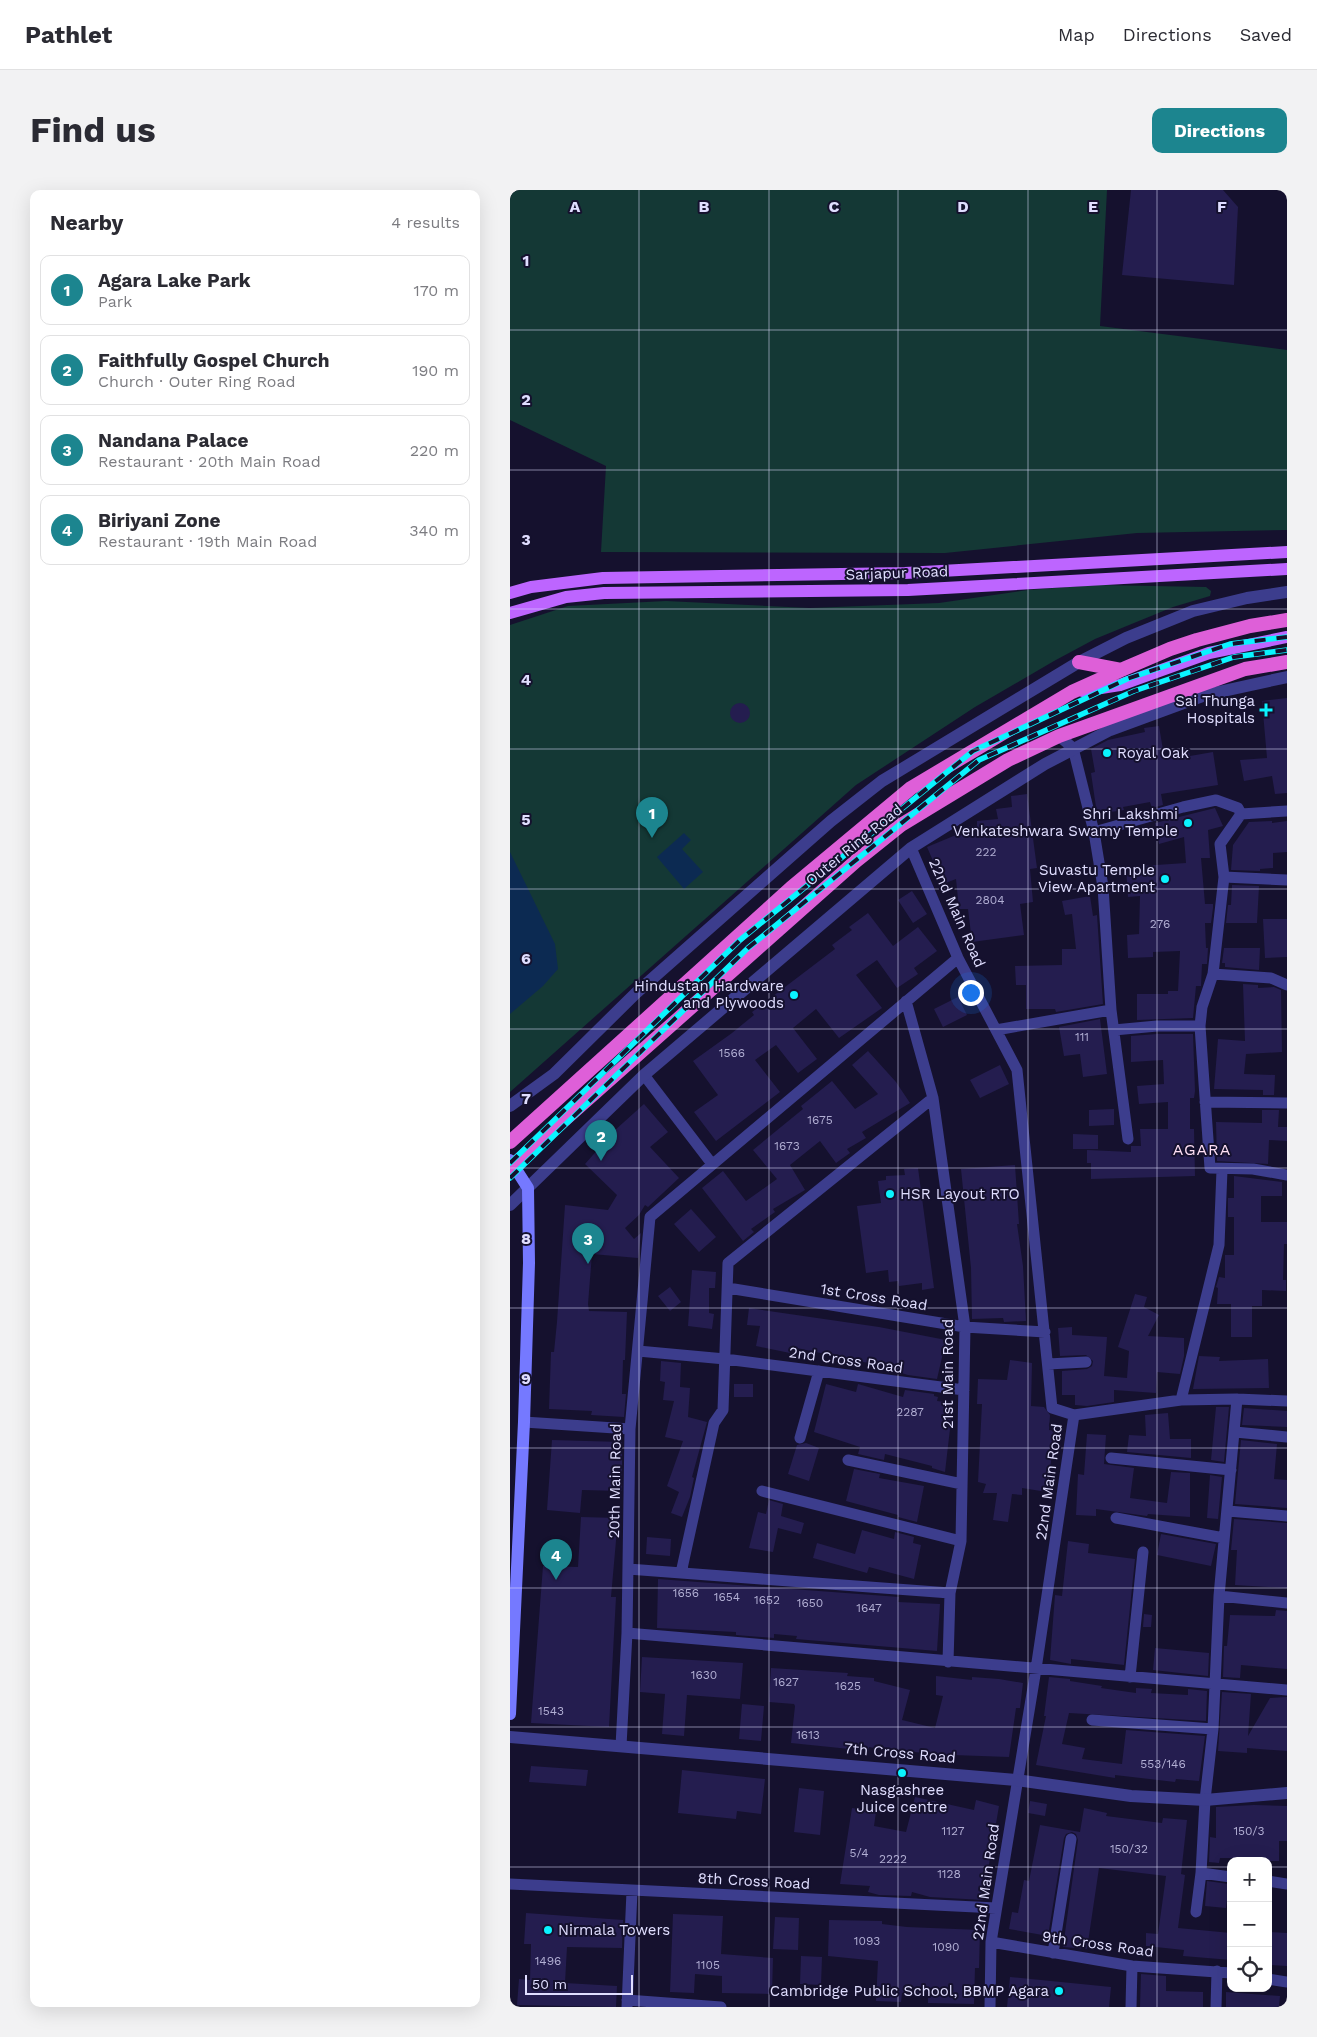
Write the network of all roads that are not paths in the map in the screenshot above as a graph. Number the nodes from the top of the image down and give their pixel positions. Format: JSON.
{"nodes":[{"id":1,"x":1287,"y":552,"type":"edge"},
{"id":2,"x":1287,"y":569,"type":"edge"},
{"id":3,"x":1287,"y":592,"type":"edge"},
{"id":4,"x":510,"y":593,"type":"edge"},
{"id":5,"x":510,"y":613,"type":"edge"},
{"id":6,"x":1287,"y":620,"type":"edge"},
{"id":7,"x":1287,"y":637,"type":"edge"},
{"id":8,"x":1079,"y":662,"type":"junction"},
{"id":9,"x":1287,"y":662,"type":"edge"},
{"id":10,"x":1121,"y":670,"type":"junction"},
{"id":11,"x":1287,"y":677,"type":"edge"},
{"id":12,"x":1072,"y":692,"type":"junction"},
{"id":13,"x":1059,"y":736,"type":"junction"},
{"id":14,"x":1074,"y":748,"type":"junction"},
{"id":15,"x":1287,"y":812,"type":"edge"},
{"id":16,"x":1241,"y":814,"type":"junction"},
{"id":17,"x":1094,"y":832,"type":"junction"},
{"id":18,"x":910,"y":848,"type":"junction"},
{"id":19,"x":1224,"y":877,"type":"junction"},
{"id":20,"x":1287,"y":880,"type":"edge"},
{"id":21,"x":958,"y":958,"type":"junction"},
{"id":22,"x":1212,"y":974,"type":"junction"},
{"id":23,"x":1287,"y":985,"type":"edge"},
{"id":24,"x":906,"y":1001,"type":"junction"},
{"id":25,"x":1111,"y":1010,"type":"junction"},
{"id":26,"x":1200,"y":1026,"type":"junction"},
{"id":27,"x":996,"y":1030,"type":"junction"},
{"id":28,"x":1114,"y":1030,"type":"junction"},
{"id":29,"x":644,"y":1075,"type":"junction"},
{"id":30,"x":933,"y":1098,"type":"junction"},
{"id":31,"x":1205,"y":1102,"type":"junction"},
{"id":32,"x":1286,"y":1103,"type":"edge"},
{"id":33,"x":510,"y":1106,"type":"edge"},
{"id":34,"x":1128,"y":1139,"type":"dead end"},
{"id":35,"x":510,"y":1142,"type":"edge"},
{"id":36,"x":511,"y":1164,"type":"edge"},
{"id":37,"x":712,"y":1164,"type":"junction"},
{"id":38,"x":1222,"y":1170,"type":"junction"},
{"id":39,"x":1287,"y":1175,"type":"edge"},
{"id":40,"x":528,"y":1188,"type":"junction"},
{"id":41,"x":510,"y":1205,"type":"edge"},
{"id":42,"x":728,"y":1288,"type":"junction"},
{"id":43,"x":965,"y":1327,"type":"junction"},
{"id":44,"x":1045,"y":1332,"type":"junction"},
{"id":45,"x":638,"y":1351,"type":"junction"},
{"id":46,"x":725,"y":1359,"type":"junction"},
{"id":47,"x":1086,"y":1362,"type":"dead end"},
{"id":48,"x":1048,"y":1364,"type":"junction"},
{"id":49,"x":819,"y":1371,"type":"junction"},
{"id":50,"x":964,"y":1390,"type":"junction"},
{"id":51,"x":1237,"y":1398,"type":"junction"},
{"id":52,"x":1181,"y":1400,"type":"junction"},
{"id":53,"x":1287,"y":1401,"type":"edge"},
{"id":54,"x":1074,"y":1415,"type":"junction"},
{"id":55,"x":524,"y":1422,"type":"junction"},
{"id":56,"x":630,"y":1429,"type":"junction"},
{"id":57,"x":1235,"y":1432,"type":"junction"},
{"id":58,"x":1287,"y":1437,"type":"edge"},
{"id":59,"x":800,"y":1438,"type":"dead end"},
{"id":60,"x":1111,"y":1458,"type":"dead end"},
{"id":61,"x":848,"y":1460,"type":"dead end"},
{"id":62,"x":1232,"y":1470,"type":"junction"},
{"id":63,"x":962,"y":1484,"type":"junction"},
{"id":64,"x":762,"y":1491,"type":"dead end"},
{"id":65,"x":1228,"y":1511,"type":"junction"},
{"id":66,"x":1287,"y":1516,"type":"edge"},
{"id":67,"x":1116,"y":1518,"type":"dead end"},
{"id":68,"x":1224,"y":1538,"type":"junction"},
{"id":69,"x":961,"y":1541,"type":"junction"},
{"id":70,"x":1143,"y":1552,"type":"dead end"},
{"id":71,"x":628,"y":1569,"type":"junction"},
{"id":72,"x":682,"y":1573,"type":"junction"},
{"id":73,"x":950,"y":1593,"type":"junction"},
{"id":74,"x":1219,"y":1596,"type":"junction"},
{"id":75,"x":1287,"y":1603,"type":"edge"},
{"id":76,"x":627,"y":1633,"type":"junction"},
{"id":77,"x":948,"y":1662,"type":"junction"},
{"id":78,"x":1036,"y":1669,"type":"junction"},
{"id":79,"x":1130,"y":1677,"type":"junction"},
{"id":80,"x":1216,"y":1683,"type":"junction"},
{"id":81,"x":1287,"y":1690,"type":"edge"},
{"id":82,"x":510,"y":1714,"type":"edge"},
{"id":83,"x":1092,"y":1720,"type":"dead end"},
{"id":84,"x":1213,"y":1729,"type":"junction"},
{"id":85,"x":510,"y":1737,"type":"edge"},
{"id":86,"x":621,"y":1746,"type":"junction"},
{"id":87,"x":1016,"y":1780,"type":"junction"},
{"id":88,"x":1287,"y":1793,"type":"edge"},
{"id":89,"x":1205,"y":1800,"type":"junction"},
{"id":90,"x":1071,"y":1838,"type":"dead end"},
{"id":91,"x":1201,"y":1874,"type":"junction"},
{"id":92,"x":1227,"y":1877,"type":"edge"},
{"id":93,"x":1272,"y":1882,"type":"edge"},
{"id":94,"x":510,"y":1884,"type":"edge"},
{"id":95,"x":1287,"y":1884,"type":"edge"},
{"id":96,"x":632,"y":1890,"type":"junction"},
{"id":97,"x":996,"y":1908,"type":"junction"},
{"id":98,"x":1196,"y":1912,"type":"dead end"},
{"id":99,"x":991,"y":1942,"type":"junction"},
{"id":100,"x":1053,"y":1953,"type":"junction"},
{"id":101,"x":1132,"y":1966,"type":"junction"},
{"id":102,"x":1217,"y":1970,"type":"junction"},
{"id":103,"x":1227,"y":1972,"type":"edge"},
{"id":104,"x":1272,"y":1980,"type":"edge"},
{"id":105,"x":1287,"y":1982,"type":"edge"},
{"id":106,"x":627,"y":2003,"type":"edge"},
{"id":107,"x":721,"y":2007,"type":"edge"},
{"id":108,"x":990,"y":2007,"type":"edge"},
{"id":109,"x":1131,"y":2007,"type":"edge"},
{"id":110,"x":1216,"y":2007,"type":"edge"}],
"edges":[{"from":1,"to":4,"type":"main road","name":"Sarjapur Road"},
{"from":2,"to":5,"type":"main road","name":"Sarjapur Road"},
{"from":3,"to":8,"type":"street"},
{"from":6,"to":10,"type":"highway","name":"Outer Ring Road"},
{"from":7,"to":12,"type":"main road","name":"Outer Ring Road"},
{"from":8,"to":10,"type":"highway"},
{"from":8,"to":33,"type":"street"},
{"from":9,"to":13,"type":"highway","name":"Outer Ring Road"},
{"from":10,"to":12,"type":"highway","name":"Outer Ring Road"},
{"from":11,"to":14,"type":"street"},
{"from":12,"to":35,"type":"highway","name":"Outer Ring Road"},
{"from":13,"to":14,"type":"street"},
{"from":13,"to":36,"type":"highway","name":"Outer Ring Road"},
{"from":14,"to":17,"type":"street"},
{"from":14,"to":18,"type":"street"},
{"from":15,"to":16,"type":"street"},
{"from":16,"to":17,"type":"street"},
{"from":16,"to":19,"type":"street"},
{"from":17,"to":25,"type":"street"},
{"from":18,"to":21,"type":"street","name":"22nd Main Road"},
{"from":18,"to":29,"type":"street"},
{"from":19,"to":20,"type":"street"},
{"from":19,"to":22,"type":"street"},
{"from":21,"to":24,"type":"street"},
{"from":21,"to":27,"type":"street","name":"22nd Main Road"},
{"from":22,"to":23,"type":"street"},
{"from":22,"to":26,"type":"street"},
{"from":24,"to":30,"type":"street","name":"21st Main Road"},
{"from":24,"to":37,"type":"street"},
{"from":25,"to":27,"type":"street"},
{"from":25,"to":28,"type":"street"},
{"from":26,"to":28,"type":"street"},
{"from":26,"to":31,"type":"street"},
{"from":27,"to":44,"type":"street","name":"22nd Main Road"},
{"from":28,"to":34,"type":"street"},
{"from":29,"to":37,"type":"street"},
{"from":29,"to":40,"type":"street"},
{"from":30,"to":42,"type":"street"},
{"from":30,"to":43,"type":"street","name":"21st Main Road"},
{"from":31,"to":32,"type":"street"},
{"from":31,"to":38,"type":"street"},
{"from":36,"to":40,"type":"main road"},
{"from":37,"to":45,"type":"street","name":"20th Main Road"},
{"from":38,"to":39,"type":"street"},
{"from":38,"to":52,"type":"street"},
{"from":40,"to":41,"type":"street"},
{"from":40,"to":55,"type":"main road"},
{"from":42,"to":43,"type":"street","name":"1st Cross Road"},
{"from":42,"to":46,"type":"street"},
{"from":43,"to":44,"type":"street","name":"1st Cross Road"},
{"from":43,"to":50,"type":"street","name":"21st Main Road"},
{"from":44,"to":48,"type":"street","name":"22nd Main Road"},
{"from":45,"to":46,"type":"street","name":"2nd Cross Road"},
{"from":45,"to":56,"type":"street","name":"20th Main Road"},
{"from":46,"to":49,"type":"street","name":"2nd Cross Road"},
{"from":46,"to":72,"type":"street"},
{"from":47,"to":48,"type":"street"},
{"from":48,"to":54,"type":"street","name":"22nd Main Road"},
{"from":49,"to":50,"type":"street","name":"2nd Cross Road"},
{"from":49,"to":59,"type":"street"},
{"from":50,"to":63,"type":"street","name":"21st Main Road"},
{"from":51,"to":52,"type":"street"},
{"from":51,"to":53,"type":"street"},
{"from":51,"to":57,"type":"street"},
{"from":52,"to":54,"type":"street"},
{"from":54,"to":78,"type":"street","name":"22nd Main Road"},
{"from":55,"to":56,"type":"street"},
{"from":55,"to":82,"type":"main road"},
{"from":56,"to":71,"type":"street","name":"20th Main Road"},
{"from":57,"to":58,"type":"street"},
{"from":57,"to":62,"type":"street"},
{"from":60,"to":62,"type":"street"},
{"from":61,"to":63,"type":"street"},
{"from":62,"to":65,"type":"street"},
{"from":63,"to":69,"type":"street","name":"21st Main Road"},
{"from":64,"to":69,"type":"street"},
{"from":65,"to":66,"type":"street"},
{"from":65,"to":68,"type":"street"},
{"from":67,"to":68,"type":"street"},
{"from":68,"to":74,"type":"street"},
{"from":69,"to":73,"type":"street","name":"21st Main Road"},
{"from":70,"to":79,"type":"street"},
{"from":71,"to":72,"type":"street"},
{"from":71,"to":76,"type":"street","name":"20th Main Road"},
{"from":72,"to":73,"type":"street"},
{"from":73,"to":77,"type":"street","name":"21st Main Road"},
{"from":74,"to":75,"type":"street"},
{"from":74,"to":80,"type":"street"},
{"from":76,"to":77,"type":"street"},
{"from":76,"to":86,"type":"street","name":"20th Main Road"},
{"from":77,"to":78,"type":"street"},
{"from":78,"to":79,"type":"street"},
{"from":78,"to":87,"type":"street","name":"22nd Main Road"},
{"from":79,"to":80,"type":"street"},
{"from":80,"to":81,"type":"street"},
{"from":80,"to":84,"type":"street"},
{"from":83,"to":84,"type":"street"},
{"from":84,"to":89,"type":"street"},
{"from":85,"to":86,"type":"street","name":"7th Cross Road"},
{"from":86,"to":87,"type":"street","name":"7th Cross Road"},
{"from":87,"to":89,"type":"street","name":"7th Cross Road"},
{"from":87,"to":97,"type":"street","name":"22nd Main Road"},
{"from":88,"to":89,"type":"street","name":"7th Cross Road"},
{"from":89,"to":91,"type":"street"},
{"from":90,"to":100,"type":"street"},
{"from":91,"to":92,"type":"street"},
{"from":91,"to":98,"type":"street"},
{"from":93,"to":95,"type":"street"},
{"from":94,"to":96,"type":"street","name":"8th Cross Road"},
{"from":96,"to":97,"type":"street","name":"8th Cross Road"},
{"from":96,"to":106,"type":"street"},
{"from":97,"to":99,"type":"street","name":"22nd Main Road"},
{"from":99,"to":100,"type":"street","name":"9th Cross Road"},
{"from":99,"to":108,"type":"street","name":"22nd Main Road"},
{"from":100,"to":101,"type":"street","name":"9th Cross Road"},
{"from":101,"to":102,"type":"street","name":"9th Cross Road"},
{"from":101,"to":109,"type":"street"},
{"from":102,"to":103,"type":"street","name":"9th Cross Road"},
{"from":102,"to":110,"type":"street"},
{"from":104,"to":105,"type":"street"},
{"from":106,"to":107,"type":"street"}]}
